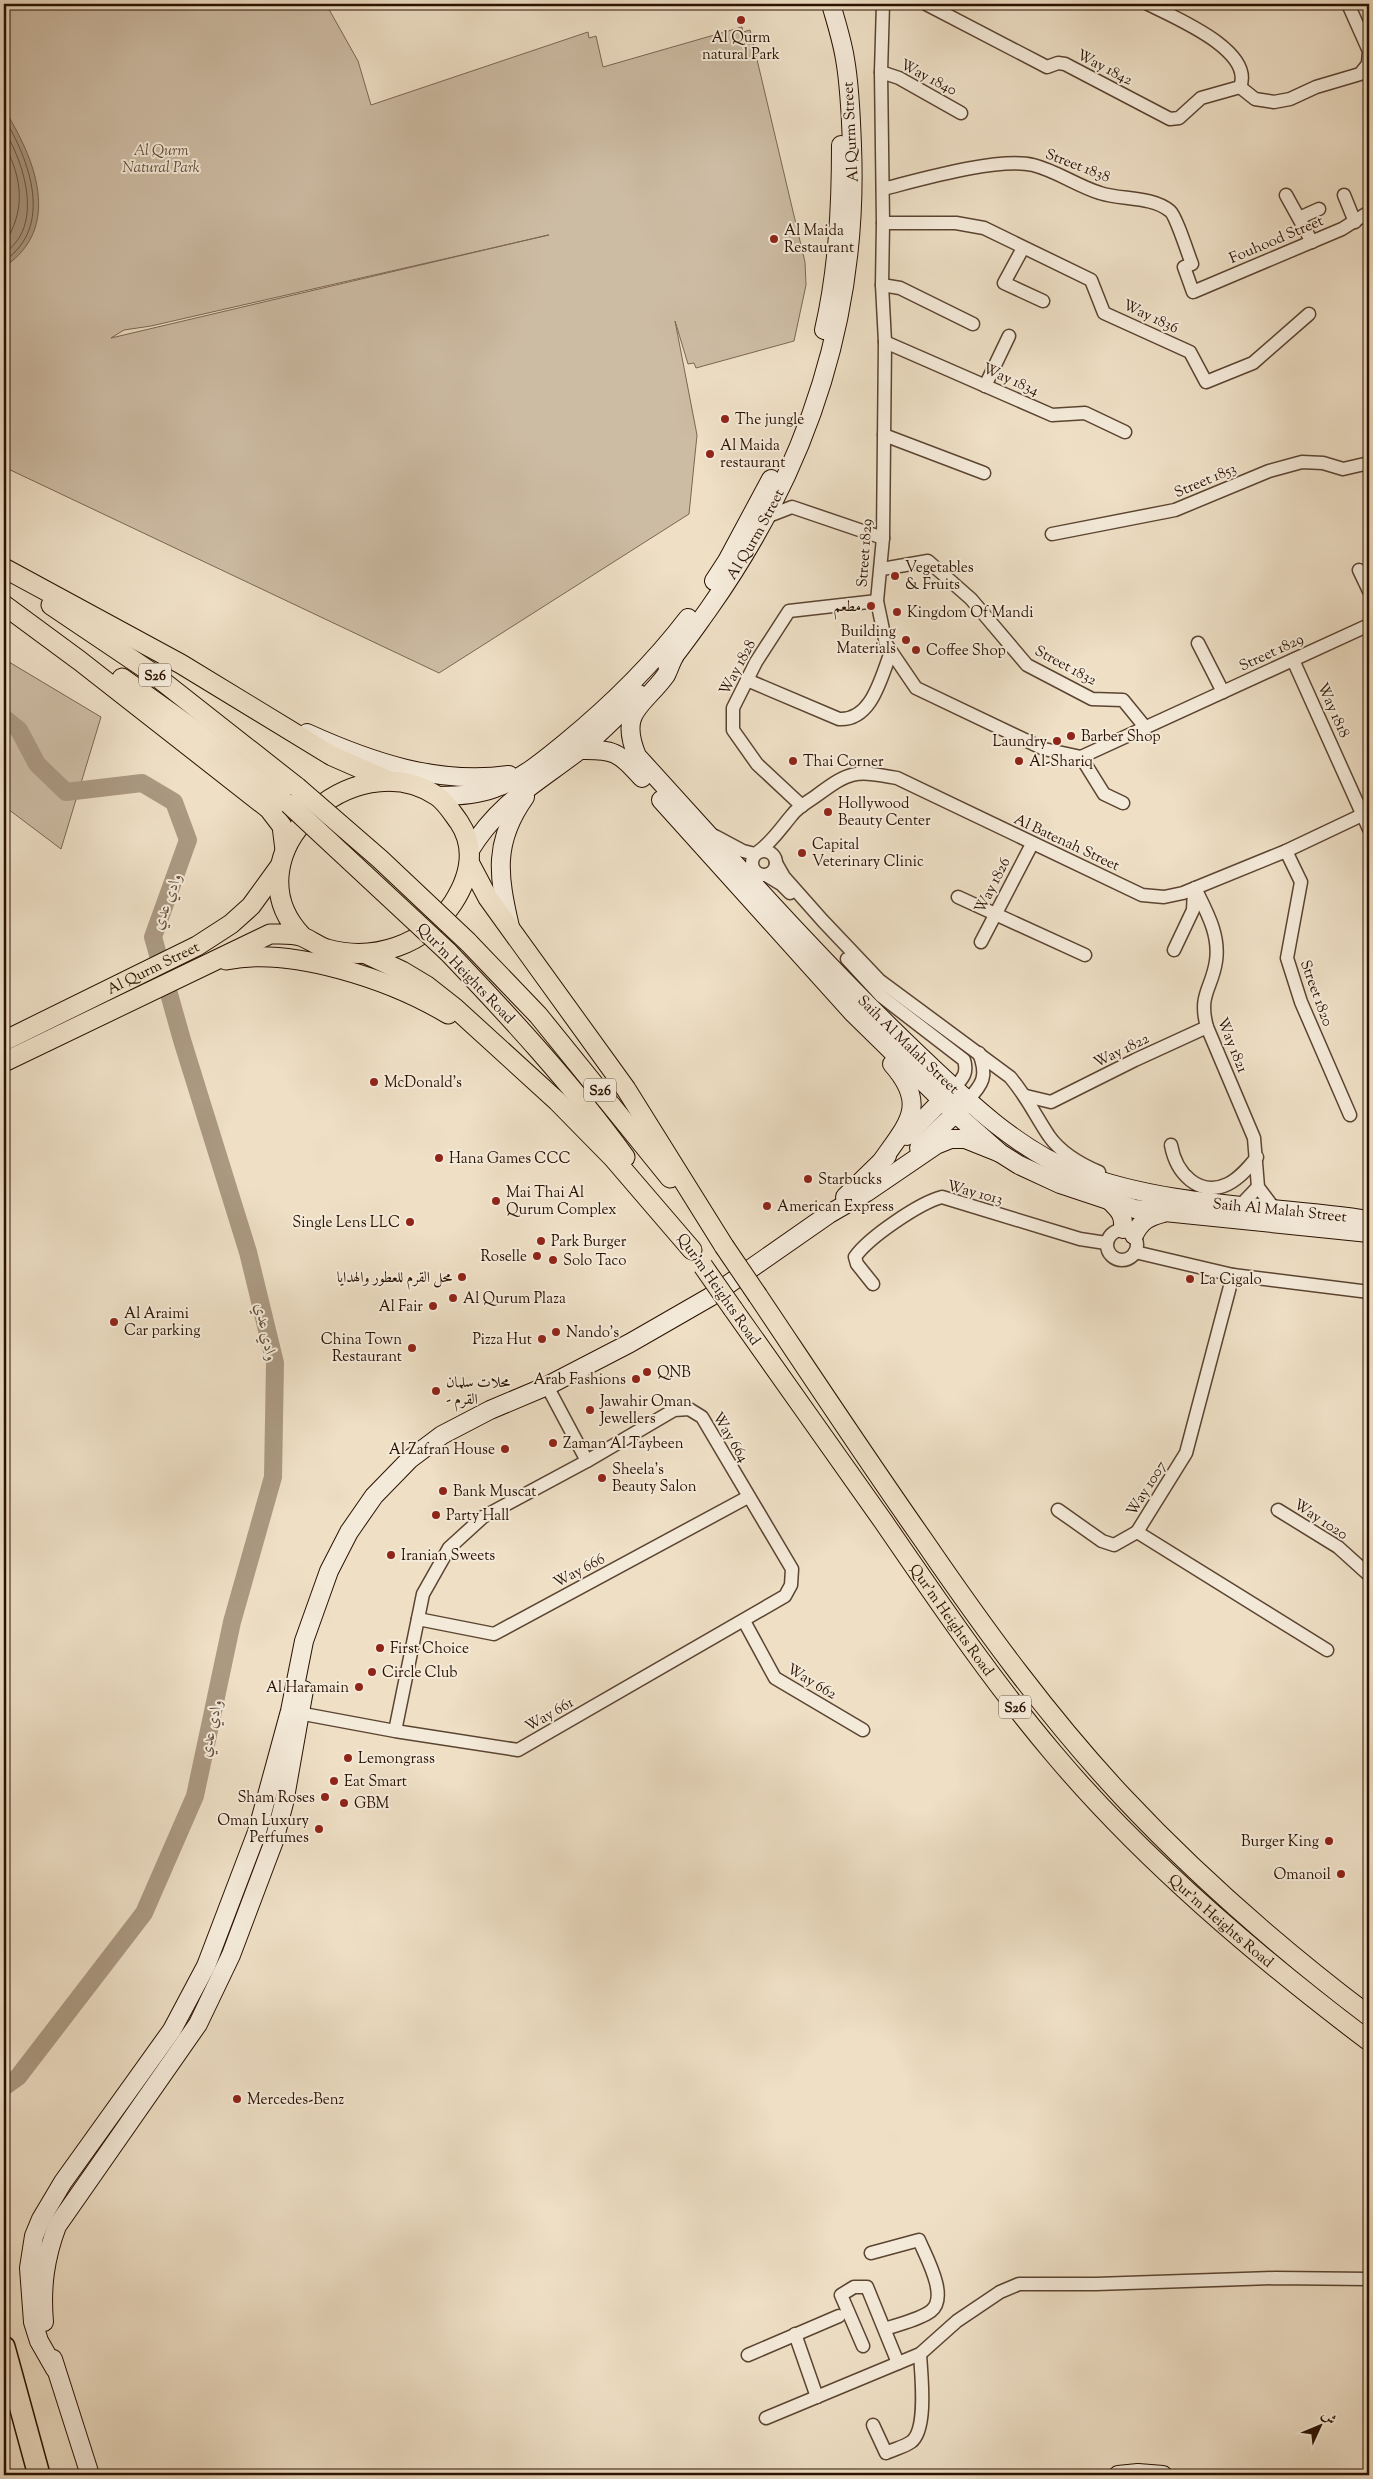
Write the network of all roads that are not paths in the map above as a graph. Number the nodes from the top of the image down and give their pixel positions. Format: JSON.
{"nodes":[{"id":1,"x":823,"y":4,"type":"edge"},
{"id":2,"x":831,"y":4,"type":"edge"},
{"id":3,"x":883,"y":4,"type":"edge"},
{"id":4,"x":926,"y":4,"type":"edge"},
{"id":5,"x":1148,"y":4,"type":"edge"},
{"id":6,"x":1348,"y":4,"type":"edge"},
{"id":7,"x":942,"y":7,"type":"edge"},
{"id":8,"x":881,"y":72,"type":"junction"},
{"id":9,"x":1240,"y":87,"type":"junction"},
{"id":10,"x":962,"y":113,"type":"dead end"},
{"id":11,"x":882,"y":190,"type":"junction"},
{"id":12,"x":1286,"y":195,"type":"dead end"},
{"id":13,"x":1344,"y":196,"type":"dead end"},
{"id":14,"x":1319,"y":209,"type":"dead end"},
{"id":15,"x":1369,"y":212,"type":"edge"},
{"id":16,"x":1299,"y":218,"type":"junction"},
{"id":17,"x":1355,"y":222,"type":"junction"},
{"id":18,"x":883,"y":223,"type":"junction"},
{"id":19,"x":1312,"y":242,"type":"junction"},
{"id":20,"x":1023,"y":248,"type":"junction"},
{"id":21,"x":882,"y":285,"type":"junction"},
{"id":22,"x":1193,"y":292,"type":"joint"},
{"id":23,"x":1043,"y":300,"type":"dead end"},
{"id":24,"x":1309,"y":314,"type":"dead end"},
{"id":25,"x":973,"y":324,"type":"dead end"},
{"id":26,"x":1009,"y":336,"type":"dead end"},
{"id":27,"x":885,"y":342,"type":"junction"},
{"id":28,"x":985,"y":386,"type":"junction"},
{"id":29,"x":1125,"y":432,"type":"dead end"},
{"id":30,"x":884,"y":435,"type":"junction"},
{"id":31,"x":1369,"y":463,"type":"edge"},
{"id":32,"x":984,"y":472,"type":"dead end"},
{"id":33,"x":783,"y":481,"type":"junction"},
{"id":34,"x":792,"y":507,"type":"junction"},
{"id":35,"x":766,"y":517,"type":"junction"},
{"id":36,"x":1052,"y":534,"type":"dead end"},
{"id":37,"x":883,"y":538,"type":"junction"},
{"id":38,"x":4,"y":568,"type":"edge"},
{"id":39,"x":882,"y":569,"type":"junction"},
{"id":40,"x":1359,"y":570,"type":"dead end"},
{"id":41,"x":4,"y":576,"type":"edge"},
{"id":42,"x":1369,"y":592,"type":"edge"},
{"id":43,"x":4,"y":601,"type":"edge"},
{"id":44,"x":877,"y":601,"type":"junction"},
{"id":45,"x":4,"y":605,"type":"edge"},
{"id":46,"x":1369,"y":625,"type":"edge"},
{"id":47,"x":1198,"y":643,"type":"dead end"},
{"id":48,"x":891,"y":652,"type":"junction"},
{"id":49,"x":674,"y":657,"type":"junction"},
{"id":50,"x":1293,"y":660,"type":"junction"},
{"id":51,"x":747,"y":680,"type":"junction"},
{"id":52,"x":1223,"y":692,"type":"junction"},
{"id":53,"x":272,"y":718,"type":"junction"},
{"id":54,"x":1145,"y":728,"type":"junction"},
{"id":55,"x":578,"y":750,"type":"junction"},
{"id":56,"x":1081,"y":757,"type":"junction"},
{"id":57,"x":535,"y":775,"type":"junction"},
{"id":58,"x":390,"y":781,"type":"junction"},
{"id":59,"x":438,"y":796,"type":"junction"},
{"id":60,"x":1124,"y":803,"type":"dead end"},
{"id":61,"x":802,"y":806,"type":"junction"},
{"id":62,"x":1362,"y":815,"type":"junction"},
{"id":63,"x":696,"y":821,"type":"junction"},
{"id":64,"x":1369,"y":829,"type":"edge"},
{"id":65,"x":774,"y":838,"type":"junction"},
{"id":66,"x":1032,"y":844,"type":"junction"},
{"id":67,"x":1286,"y":851,"type":"junction"},
{"id":68,"x":757,"y":853,"type":"junction"},
{"id":69,"x":470,"y":857,"type":"junction"},
{"id":70,"x":283,"y":858,"type":"junction"},
{"id":71,"x":775,"y":860,"type":"junction"},
{"id":72,"x":766,"y":875,"type":"junction"},
{"id":73,"x":1195,"y":888,"type":"junction"},
{"id":74,"x":958,"y":897,"type":"dead end"},
{"id":75,"x":995,"y":915,"type":"junction"},
{"id":76,"x":510,"y":927,"type":"junction"},
{"id":77,"x":302,"y":936,"type":"junction"},
{"id":78,"x":981,"y":942,"type":"dead end"},
{"id":79,"x":1174,"y":950,"type":"dead end"},
{"id":80,"x":366,"y":954,"type":"junction"},
{"id":81,"x":1085,"y":956,"type":"dead end"},
{"id":82,"x":206,"y":965,"type":"junction"},
{"id":83,"x":852,"y":1012,"type":"junction"},
{"id":84,"x":1206,"y":1027,"type":"junction"},
{"id":85,"x":4,"y":1041,"type":"edge"},
{"id":86,"x":496,"y":1046,"type":"junction"},
{"id":87,"x":978,"y":1052,"type":"junction"},
{"id":88,"x":4,"y":1062,"type":"edge"},
{"id":89,"x":954,"y":1088,"type":"junction"},
{"id":90,"x":1026,"y":1096,"type":"junction"},
{"id":91,"x":941,"y":1100,"type":"junction"},
{"id":92,"x":1050,"y":1102,"type":"junction"},
{"id":93,"x":961,"y":1108,"type":"junction"},
{"id":94,"x":1350,"y":1115,"type":"dead end"},
{"id":95,"x":1041,"y":1123,"type":"junction"},
{"id":96,"x":1171,"y":1145,"type":"dead end"},
{"id":97,"x":1000,"y":1152,"type":"junction"},
{"id":98,"x":1257,"y":1157,"type":"junction"},
{"id":99,"x":884,"y":1170,"type":"junction"},
{"id":100,"x":1258,"y":1187,"type":"junction"},
{"id":101,"x":1140,"y":1191,"type":"junction"},
{"id":102,"x":1110,"y":1201,"type":"junction"},
{"id":103,"x":1240,"y":1206,"type":"junction"},
{"id":104,"x":1273,"y":1207,"type":"junction"},
{"id":105,"x":1165,"y":1212,"type":"junction"},
{"id":106,"x":1369,"y":1220,"type":"edge"},
{"id":107,"x":1369,"y":1233,"type":"edge"},
{"id":108,"x":1130,"y":1239,"type":"junction"},
{"id":109,"x":1106,"y":1243,"type":"junction"},
{"id":110,"x":724,"y":1246,"type":"junction"},
{"id":111,"x":692,"y":1250,"type":"junction"},
{"id":112,"x":1233,"y":1275,"type":"junction"},
{"id":113,"x":872,"y":1284,"type":"dead end"},
{"id":114,"x":1369,"y":1292,"type":"edge"},
{"id":115,"x":547,"y":1386,"type":"junction"},
{"id":116,"x":587,"y":1461,"type":"junction"},
{"id":117,"x":748,"y":1497,"type":"junction"},
{"id":118,"x":1058,"y":1510,"type":"dead end"},
{"id":119,"x":1278,"y":1510,"type":"dead end"},
{"id":120,"x":1138,"y":1532,"type":"junction"},
{"id":121,"x":1369,"y":1575,"type":"edge"},
{"id":122,"x":791,"y":1585,"type":"joint"},
{"id":123,"x":418,"y":1619,"type":"junction"},
{"id":124,"x":744,"y":1621,"type":"junction"},
{"id":125,"x":1327,"y":1650,"type":"dead end"},
{"id":126,"x":296,"y":1712,"type":"junction"},
{"id":127,"x":862,"y":1730,"type":"dead end"},
{"id":128,"x":395,"y":1731,"type":"junction"},
{"id":129,"x":1369,"y":2016,"type":"edge"},
{"id":130,"x":1369,"y":2041,"type":"edge"},
{"id":131,"x":871,"y":2253,"type":"dead end"},
{"id":132,"x":1369,"y":2279,"type":"edge"},
{"id":133,"x":839,"y":2316,"type":"dead end"},
{"id":134,"x":885,"y":2329,"type":"junction"},
{"id":135,"x":795,"y":2334,"type":"junction"},
{"id":136,"x":863,"y":2346,"type":"dead end"},
{"id":137,"x":4,"y":2347,"type":"edge"},
{"id":138,"x":920,"y":2354,"type":"junction"},
{"id":139,"x":748,"y":2355,"type":"dead end"},
{"id":140,"x":898,"y":2363,"type":"junction"},
{"id":141,"x":816,"y":2397,"type":"junction"},
{"id":142,"x":20,"y":2403,"type":"junction"},
{"id":143,"x":766,"y":2418,"type":"dead end"},
{"id":144,"x":874,"y":2425,"type":"dead end"},
{"id":145,"x":39,"y":2475,"type":"edge"},
{"id":146,"x":45,"y":2475,"type":"edge"},
{"id":147,"x":90,"y":2475,"type":"edge"},
{"id":148,"x":1118,"y":2475,"type":"edge"},
{"id":149,"x":1163,"y":2475,"type":"edge"}],
"edges":[{"from":1,"to":57,"type":"street","name":"Al Qurm Street"},
{"from":2,"to":33,"type":"street","name":"Al Qurm Street"},
{"from":3,"to":8,"type":"street","name":"Street 1829"},
{"from":4,"to":7,"type":"street","name":"Way 1842"},
{"from":5,"to":9,"type":"street"},
{"from":6,"to":9,"type":"street"},
{"from":7,"to":9,"type":"street","name":"Way 1842"},
{"from":8,"to":10,"type":"street","name":"Way 1840"},
{"from":8,"to":11,"type":"street","name":"Street 1829"},
{"from":11,"to":18,"type":"street","name":"Street 1829"},
{"from":11,"to":22,"type":"street","name":"Street 1838"},
{"from":12,"to":16,"type":"street"},
{"from":13,"to":17,"type":"street"},
{"from":14,"to":16,"type":"street"},
{"from":15,"to":17,"type":"street","name":"Fouhood Street"},
{"from":16,"to":19,"type":"street"},
{"from":17,"to":19,"type":"street","name":"Fouhood Street"},
{"from":18,"to":20,"type":"street","name":"Way 1836"},
{"from":18,"to":21,"type":"street","name":"Street 1829"},
{"from":19,"to":22,"type":"street","name":"Fouhood Street"},
{"from":20,"to":23,"type":"street"},
{"from":20,"to":24,"type":"street","name":"Way 1836"},
{"from":21,"to":25,"type":"street"},
{"from":21,"to":27,"type":"street","name":"Street 1829"},
{"from":26,"to":28,"type":"street"},
{"from":27,"to":28,"type":"street","name":"Way 1834"},
{"from":27,"to":30,"type":"street","name":"Street 1829"},
{"from":28,"to":29,"type":"street","name":"Way 1834"},
{"from":30,"to":32,"type":"street"},
{"from":30,"to":37,"type":"street","name":"Street 1829"},
{"from":31,"to":36,"type":"street","name":"Street 1853"},
{"from":33,"to":34,"type":"street"},
{"from":33,"to":35,"type":"street","name":"Al Qurm Street"},
{"from":34,"to":35,"type":"street"},
{"from":34,"to":37,"type":"street"},
{"from":35,"to":49,"type":"street","name":"Al Qurm Street"},
{"from":37,"to":39,"type":"street","name":"Street 1829"},
{"from":38,"to":53,"type":"main road"},
{"from":39,"to":44,"type":"street","name":"Street 1829"},
{"from":39,"to":54,"type":"street","name":"Street 1832"},
{"from":40,"to":42,"type":"street"},
{"from":41,"to":110,"type":"main road","name":"Qur'm Heights Road","number":"S26","bridge":true},
{"from":43,"to":111,"type":"main road","name":"Qur'm Heights Road","number":"S26","bridge":true},
{"from":44,"to":48,"type":"street","name":"Street 1829"},
{"from":44,"to":51,"type":"street","name":"Way 1828"},
{"from":45,"to":70,"type":"main road"},
{"from":46,"to":50,"type":"street","name":"Street 1829"},
{"from":47,"to":52,"type":"street"},
{"from":48,"to":51,"type":"street"},
{"from":48,"to":56,"type":"street","name":"Street 1829"},
{"from":49,"to":55,"type":"street","name":"Al Qurm Street"},
{"from":49,"to":63,"type":"street","name":"Saih Al Malah Street"},
{"from":50,"to":52,"type":"street","name":"Street 1829"},
{"from":50,"to":62,"type":"street","name":"Way 1818"},
{"from":51,"to":61,"type":"street","name":"Way 1828"},
{"from":52,"to":54,"type":"street","name":"Street 1829"},
{"from":53,"to":57,"type":"street"},
{"from":53,"to":58,"type":"main road"},
{"from":54,"to":56,"type":"street","name":"Street 1829"},
{"from":55,"to":57,"type":"street","name":"Al Qurm Street"},
{"from":55,"to":83,"type":"street","name":"Saih Al Malah Street"},
{"from":56,"to":60,"type":"street"},
{"from":57,"to":59,"type":"street","name":"Al Qurm Street"},
{"from":57,"to":69,"type":"street","name":"Al Qurm Street"},
{"from":57,"to":76,"type":"street"},
{"from":58,"to":59,"type":"main road"},
{"from":58,"to":70,"type":"main road","name":"Al Qurm Street"},
{"from":59,"to":69,"type":"main road"},
{"from":61,"to":65,"type":"street","name":"Al Batenah Street"},
{"from":61,"to":66,"type":"street","name":"Al Batenah Street"},
{"from":62,"to":64,"type":"street","name":"Way 1818"},
{"from":62,"to":67,"type":"street","name":"Al Batenah Street"},
{"from":63,"to":68,"type":"street"},
{"from":63,"to":89,"type":"street","name":"Saih Al Malah Street"},
{"from":65,"to":68,"type":"street","name":"Al Batenah Street"},
{"from":65,"to":71,"type":"street"},
{"from":66,"to":73,"type":"street","name":"Al Batenah Street"},
{"from":66,"to":75,"type":"street","name":"Way 1826"},
{"from":67,"to":73,"type":"street","name":"Al Batenah Street"},
{"from":67,"to":94,"type":"street","name":"Street 1820"},
{"from":68,"to":71,"type":"street"},
{"from":68,"to":72,"type":"street"},
{"from":69,"to":76,"type":"main road"},
{"from":69,"to":80,"type":"main road"},
{"from":70,"to":77,"type":"main road"},
{"from":70,"to":85,"type":"main road","name":"Al Qurm Street"},
{"from":71,"to":72,"type":"street"},
{"from":71,"to":87,"type":"street"},
{"from":72,"to":89,"type":"street"},
{"from":73,"to":79,"type":"street"},
{"from":73,"to":84,"type":"street","name":"Way 1821"},
{"from":74,"to":75,"type":"street"},
{"from":75,"to":78,"type":"street","name":"Way 1826"},
{"from":75,"to":81,"type":"street"},
{"from":76,"to":110,"type":"main road"},
{"from":77,"to":80,"type":"main road"},
{"from":77,"to":82,"type":"main road","name":"Al Qurm Street"},
{"from":80,"to":86,"type":"main road"},
{"from":82,"to":86,"type":"main road"},
{"from":82,"to":88,"type":"main road","name":"Al Qurm Street"},
{"from":83,"to":91,"type":"street","name":"Saih Al Malah Street"},
{"from":83,"to":99,"type":"street"},
{"from":84,"to":92,"type":"street","name":"Way 1822"},
{"from":84,"to":98,"type":"street","name":"Way 1821"},
{"from":86,"to":111,"type":"main road"},
{"from":87,"to":90,"type":"street"},
{"from":87,"to":93,"type":"street"},
{"from":89,"to":91,"type":"street"},
{"from":89,"to":93,"type":"street","name":"Saih Al Malah Street"},
{"from":90,"to":92,"type":"street"},
{"from":90,"to":95,"type":"street"},
{"from":91,"to":93,"type":"street","name":"Saih Al Malah Street"},
{"from":91,"to":99,"type":"street"},
{"from":92,"to":95,"type":"street"},
{"from":93,"to":97,"type":"street","name":"Saih Al Malah Street"},
{"from":93,"to":99,"type":"street"},
{"from":93,"to":101,"type":"street","name":"Saih Al Malah Street"},
{"from":95,"to":101,"type":"street"},
{"from":96,"to":98,"type":"street"},
{"from":97,"to":99,"type":"street"},
{"from":97,"to":102,"type":"street","name":"Saih Al Malah Street"},
{"from":98,"to":100,"type":"street","name":"Way 1821"},
{"from":99,"to":115,"type":"street"},
{"from":100,"to":103,"type":"street"},
{"from":100,"to":104,"type":"street"},
{"from":101,"to":103,"type":"street","name":"Saih Al Malah Street"},
{"from":102,"to":105,"type":"street","name":"Saih Al Malah Street"},
{"from":102,"to":108,"type":"street"},
{"from":103,"to":104,"type":"street","name":"Saih Al Malah Street"},
{"from":104,"to":106,"type":"street","name":"Saih Al Malah Street"},
{"from":105,"to":107,"type":"street","name":"Saih Al Malah Street"},
{"from":105,"to":108,"type":"street"},
{"from":108,"to":109,"type":"street"},
{"from":108,"to":109,"type":"street"},
{"from":108,"to":112,"type":"street"},
{"from":109,"to":113,"type":"street","name":"Way 1013"},
{"from":110,"to":129,"type":"main road","name":"Qur'm Heights Road","number":"S26","bridge":true},
{"from":111,"to":130,"type":"main road","name":"Qur'm Heights Road","number":"S26","bridge":true},
{"from":112,"to":114,"type":"street"},
{"from":112,"to":120,"type":"street","name":"Way 1007"},
{"from":115,"to":116,"type":"street"},
{"from":115,"to":126,"type":"street"},
{"from":116,"to":117,"type":"street","name":"Way 664"},
{"from":116,"to":123,"type":"street","name":"Way 664"},
{"from":117,"to":122,"type":"street","name":"Way 664"},
{"from":117,"to":123,"type":"street","name":"Way 666"},
{"from":118,"to":120,"type":"street"},
{"from":119,"to":121,"type":"street","name":"Way 1020"},
{"from":120,"to":125,"type":"street","name":"Way 1007"},
{"from":122,"to":124,"type":"street","name":"Way 661"},
{"from":123,"to":128,"type":"street","name":"Way 664"},
{"from":124,"to":127,"type":"street","name":"Way 662"},
{"from":124,"to":128,"type":"street","name":"Way 661"},
{"from":126,"to":128,"type":"street","name":"Way 661"},
{"from":126,"to":147,"type":"street"},
{"from":131,"to":134,"type":"street"},
{"from":132,"to":138,"type":"street"},
{"from":133,"to":135,"type":"street"},
{"from":134,"to":136,"type":"street"},
{"from":134,"to":140,"type":"street"},
{"from":135,"to":139,"type":"street"},
{"from":135,"to":141,"type":"street"},
{"from":137,"to":142,"type":"highway"},
{"from":138,"to":140,"type":"street"},
{"from":138,"to":144,"type":"street"},
{"from":140,"to":141,"type":"street"},
{"from":141,"to":143,"type":"street"},
{"from":142,"to":145,"type":"highway"},
{"from":142,"to":146,"type":"street"},
{"from":148,"to":149,"type":"street"}]}
